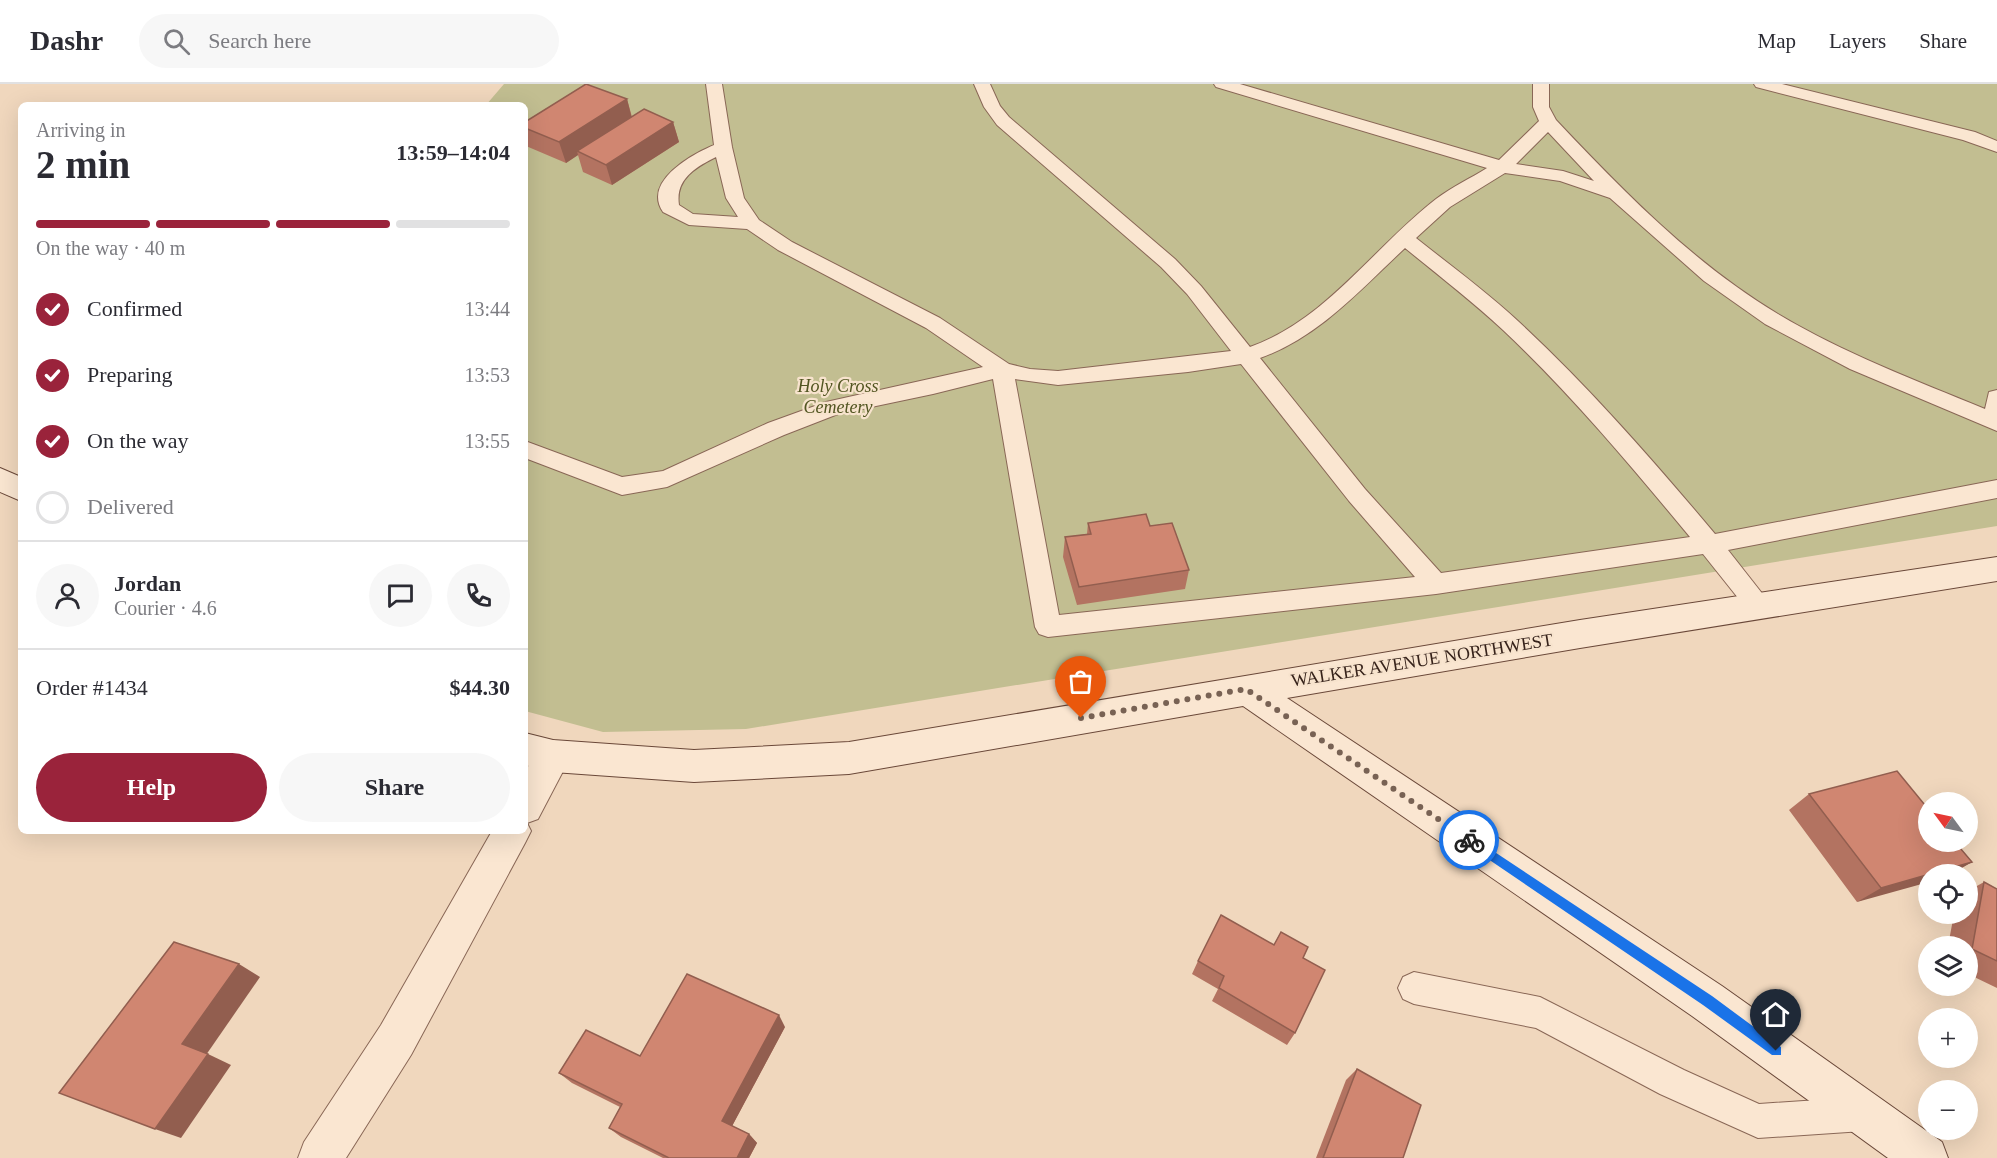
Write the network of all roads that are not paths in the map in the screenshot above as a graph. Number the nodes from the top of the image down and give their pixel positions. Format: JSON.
{"nodes":[{"id":1,"x":714,"y":84,"type":"edge"},
{"id":2,"x":982,"y":84,"type":"edge"},
{"id":3,"x":1222,"y":84,"type":"edge"},
{"id":4,"x":1541,"y":84,"type":"edge"},
{"id":5,"x":1762,"y":84,"type":"edge"},
{"id":6,"x":1548,"y":122,"type":"junction"},
{"id":7,"x":723,"y":147,"type":"junction"},
{"id":8,"x":1997,"y":147,"type":"edge"},
{"id":9,"x":1502,"y":167,"type":"junction"},
{"id":10,"x":1620,"y":198,"type":"junction"},
{"id":11,"x":752,"y":224,"type":"junction"},
{"id":12,"x":1405,"y":239,"type":"junction"},
{"id":13,"x":1245,"y":356,"type":"junction"},
{"id":14,"x":1002,"y":369,"type":"junction"},
{"id":15,"x":1997,"y":397,"type":"edge"},
{"id":16,"x":1995,"y":422,"type":"edge"},
{"id":17,"x":528,"y":451,"type":"edge"},
{"id":18,"x":0,"y":479,"type":"edge"},
{"id":19,"x":18,"y":488,"type":"edge"},
{"id":20,"x":1997,"y":489,"type":"edge"},
{"id":21,"x":1709,"y":544,"type":"junction"},
{"id":22,"x":1997,"y":569,"type":"edge"},
{"id":23,"x":1436,"y":584,"type":"junction"},
{"id":24,"x":1759,"y":606,"type":"junction"},
{"id":25,"x":1246,"y":689,"type":"junction"},
{"id":26,"x":539,"y":752,"type":"edge"},
{"id":27,"x":528,"y":795,"type":"edge"},
{"id":28,"x":510,"y":834,"type":"edge"},
{"id":29,"x":1414,"y":988,"type":"dead end"},
{"id":30,"x":1863,"y":1114,"type":"junction"},
{"id":31,"x":320,"y":1158,"type":"edge"},
{"id":32,"x":1926,"y":1158,"type":"edge"}],
"edges":[{"from":1,"to":7,"type":"lane"},
{"from":2,"to":13,"type":"lane"},
{"from":3,"to":9,"type":"lane"},
{"from":4,"to":6,"type":"lane"},
{"from":5,"to":8,"type":"lane"},
{"from":6,"to":9,"type":"lane"},
{"from":6,"to":10,"type":"lane"},
{"from":7,"to":11,"type":"lane"},
{"from":7,"to":11,"type":"lane"},
{"from":9,"to":10,"type":"lane"},
{"from":9,"to":12,"type":"lane"},
{"from":10,"to":16,"type":"lane"},
{"from":11,"to":14,"type":"lane"},
{"from":12,"to":13,"type":"lane"},
{"from":12,"to":21,"type":"lane"},
{"from":13,"to":14,"type":"lane"},
{"from":13,"to":23,"type":"lane"},
{"from":14,"to":17,"type":"lane"},
{"from":14,"to":23,"type":"lane"},
{"from":15,"to":16,"type":"lane"},
{"from":18,"to":19,"type":"main road"},
{"from":20,"to":21,"type":"lane"},
{"from":21,"to":23,"type":"lane"},
{"from":21,"to":24,"type":"lane"},
{"from":22,"to":24,"type":"main road","name":"WALKER AVENUE NORTHWEST"},
{"from":24,"to":25,"type":"main road","name":"WALKER AVENUE NORTHWEST"},
{"from":25,"to":26,"type":"main road","name":"WALKER AVENUE NORTHWEST"},
{"from":25,"to":30,"type":"main road"},
{"from":26,"to":27,"type":"main road"},
{"from":28,"to":31,"type":"main road"},
{"from":29,"to":30,"type":"lane"},
{"from":30,"to":32,"type":"main road"}]}
